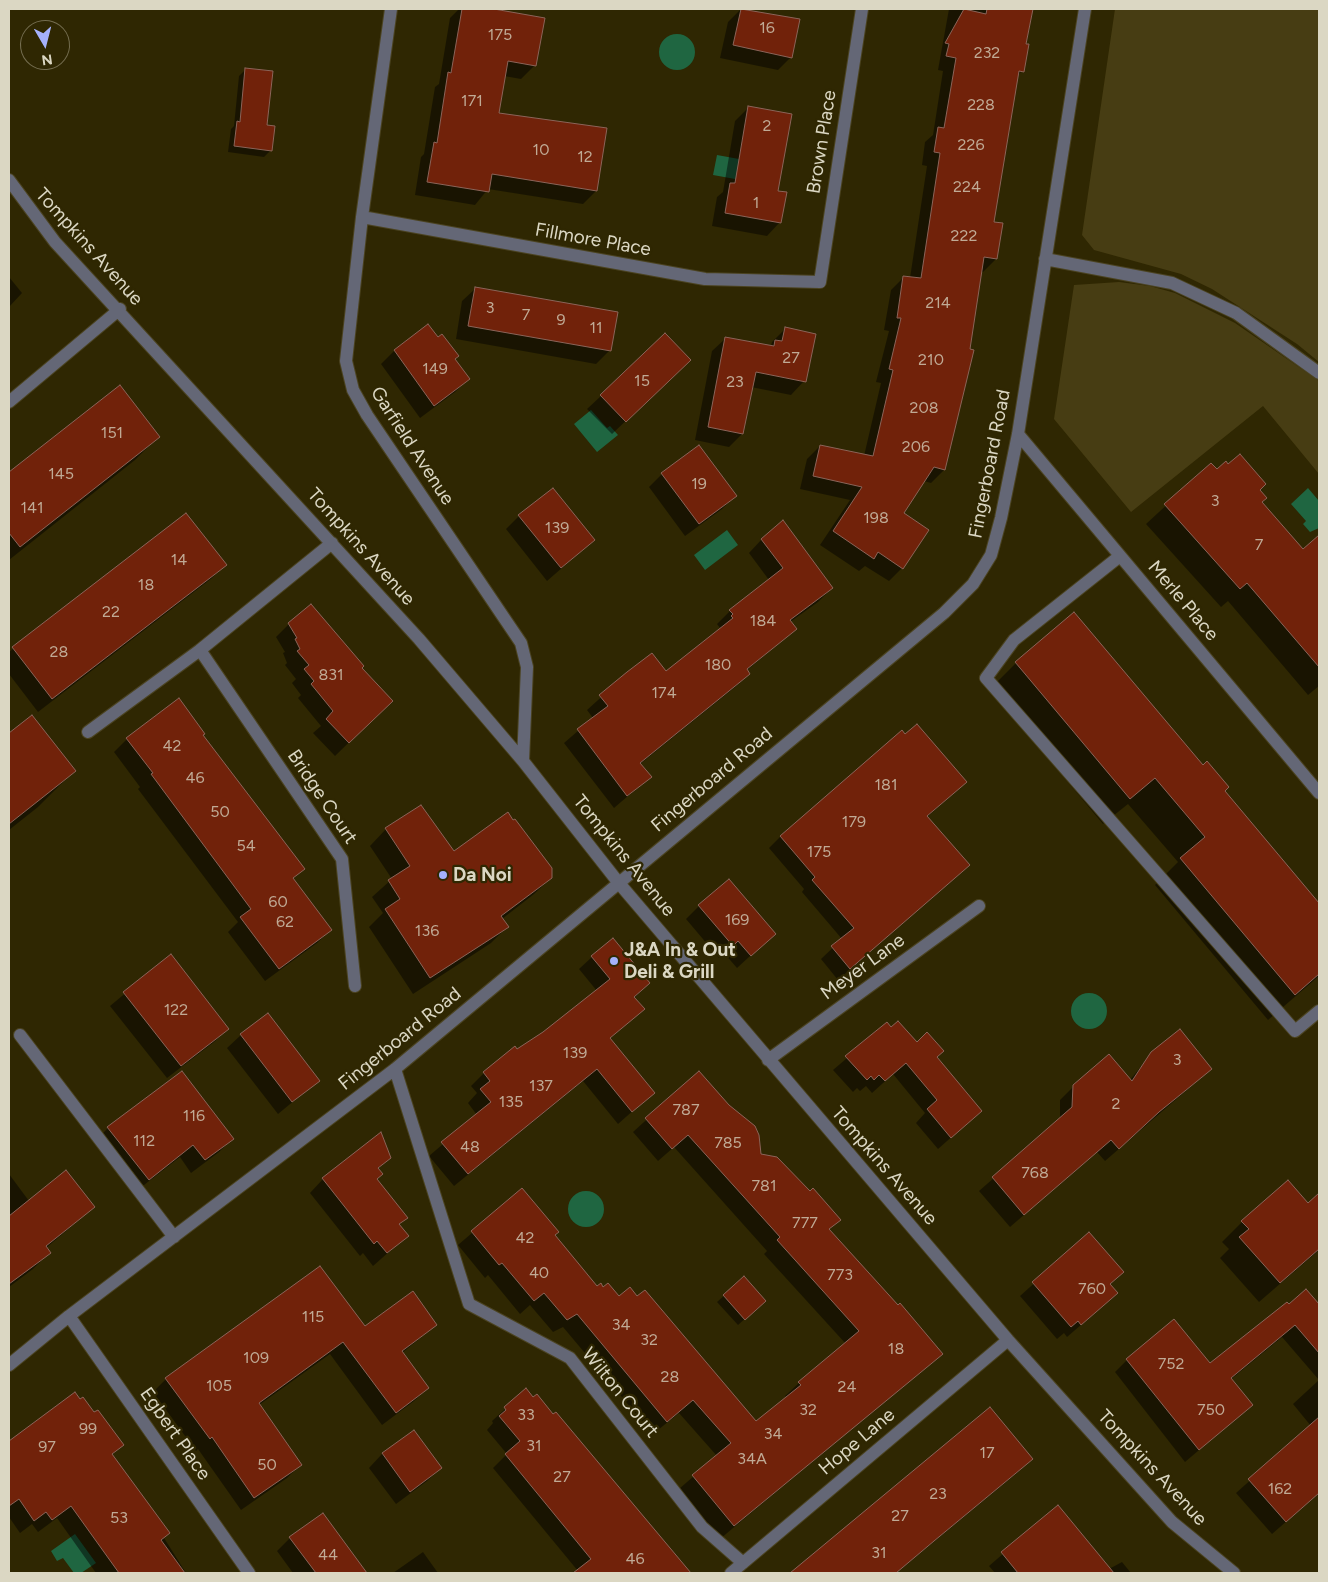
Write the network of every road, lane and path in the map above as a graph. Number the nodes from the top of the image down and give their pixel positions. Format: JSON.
{"nodes":[{"id":1,"x":391,"y":9,"type":"edge"},
{"id":2,"x":862,"y":9,"type":"edge"},
{"id":3,"x":1085,"y":9,"type":"edge"},
{"id":4,"x":9,"y":180,"type":"edge"},
{"id":5,"x":362,"y":217,"type":"junction"},
{"id":6,"x":1045,"y":258,"type":"junction"},
{"id":7,"x":820,"y":282,"type":"joint"},
{"id":8,"x":120,"y":310,"type":"junction"},
{"id":9,"x":1319,"y":373,"type":"edge"},
{"id":10,"x":9,"y":402,"type":"edge"},
{"id":11,"x":1018,"y":434,"type":"junction"},
{"id":12,"x":332,"y":543,"type":"junction"},
{"id":13,"x":1120,"y":556,"type":"junction"},
{"id":14,"x":200,"y":650,"type":"junction"},
{"id":15,"x":88,"y":732,"type":"dead end"},
{"id":16,"x":523,"y":762,"type":"junction"},
{"id":17,"x":1319,"y":793,"type":"edge"},
{"id":18,"x":618,"y":882,"type":"junction"},
{"id":19,"x":979,"y":906,"type":"dead end"},
{"id":20,"x":355,"y":986,"type":"dead end"},
{"id":21,"x":1319,"y":1011,"type":"edge"},
{"id":22,"x":20,"y":1035,"type":"dead end"},
{"id":23,"x":768,"y":1060,"type":"junction"},
{"id":24,"x":396,"y":1069,"type":"junction"},
{"id":25,"x":174,"y":1237,"type":"junction"},
{"id":26,"x":70,"y":1316,"type":"junction"},
{"id":27,"x":1008,"y":1340,"type":"junction"},
{"id":28,"x":9,"y":1366,"type":"edge"},
{"id":29,"x":743,"y":1563,"type":"junction"},
{"id":30,"x":250,"y":1573,"type":"edge"},
{"id":31,"x":731,"y":1573,"type":"edge"},
{"id":32,"x":1234,"y":1573,"type":"edge"}],
"edges":[{"from":1,"to":5,"type":"street","name":"Garfield Avenue"},
{"from":2,"to":7,"type":"street","name":"Brown Place"},
{"from":3,"to":6,"type":"street","name":"Fingerboard Road"},
{"from":4,"to":8,"type":"street","name":"Tompkins Avenue"},
{"from":5,"to":7,"type":"street","name":"Fillmore Place"},
{"from":5,"to":16,"type":"street","name":"Garfield Avenue"},
{"from":6,"to":9,"type":"street"},
{"from":6,"to":11,"type":"street","name":"Fingerboard Road"},
{"from":8,"to":10,"type":"street"},
{"from":8,"to":12,"type":"street","name":"Tompkins Avenue"},
{"from":11,"to":13,"type":"street","name":"Merle Place"},
{"from":11,"to":18,"type":"street","name":"Fingerboard Road"},
{"from":12,"to":14,"type":"street"},
{"from":12,"to":16,"type":"street","name":"Tompkins Avenue"},
{"from":13,"to":17,"type":"street","name":"Merle Place"},
{"from":13,"to":21,"type":"street"},
{"from":14,"to":15,"type":"street"},
{"from":14,"to":20,"type":"street","name":"Bridge Court"},
{"from":16,"to":18,"type":"street","name":"Tompkins Avenue"},
{"from":18,"to":23,"type":"street","name":"Tompkins Avenue"},
{"from":18,"to":24,"type":"street","name":"Fingerboard Road"},
{"from":19,"to":23,"type":"street","name":"Meyer Lane"},
{"from":22,"to":25,"type":"street"},
{"from":23,"to":27,"type":"street","name":"Tompkins Avenue"},
{"from":24,"to":25,"type":"street","name":"Fingerboard Road"},
{"from":24,"to":29,"type":"street","name":"Wilton Court"},
{"from":25,"to":26,"type":"street","name":"Fingerboard Road"},
{"from":26,"to":28,"type":"street","name":"Fingerboard Road"},
{"from":26,"to":30,"type":"street","name":"Egbert Place"},
{"from":27,"to":29,"type":"street","name":"Hope Lane"},
{"from":27,"to":32,"type":"street","name":"Tompkins Avenue"},
{"from":29,"to":31,"type":"street","name":"Hope Lane"}]}
